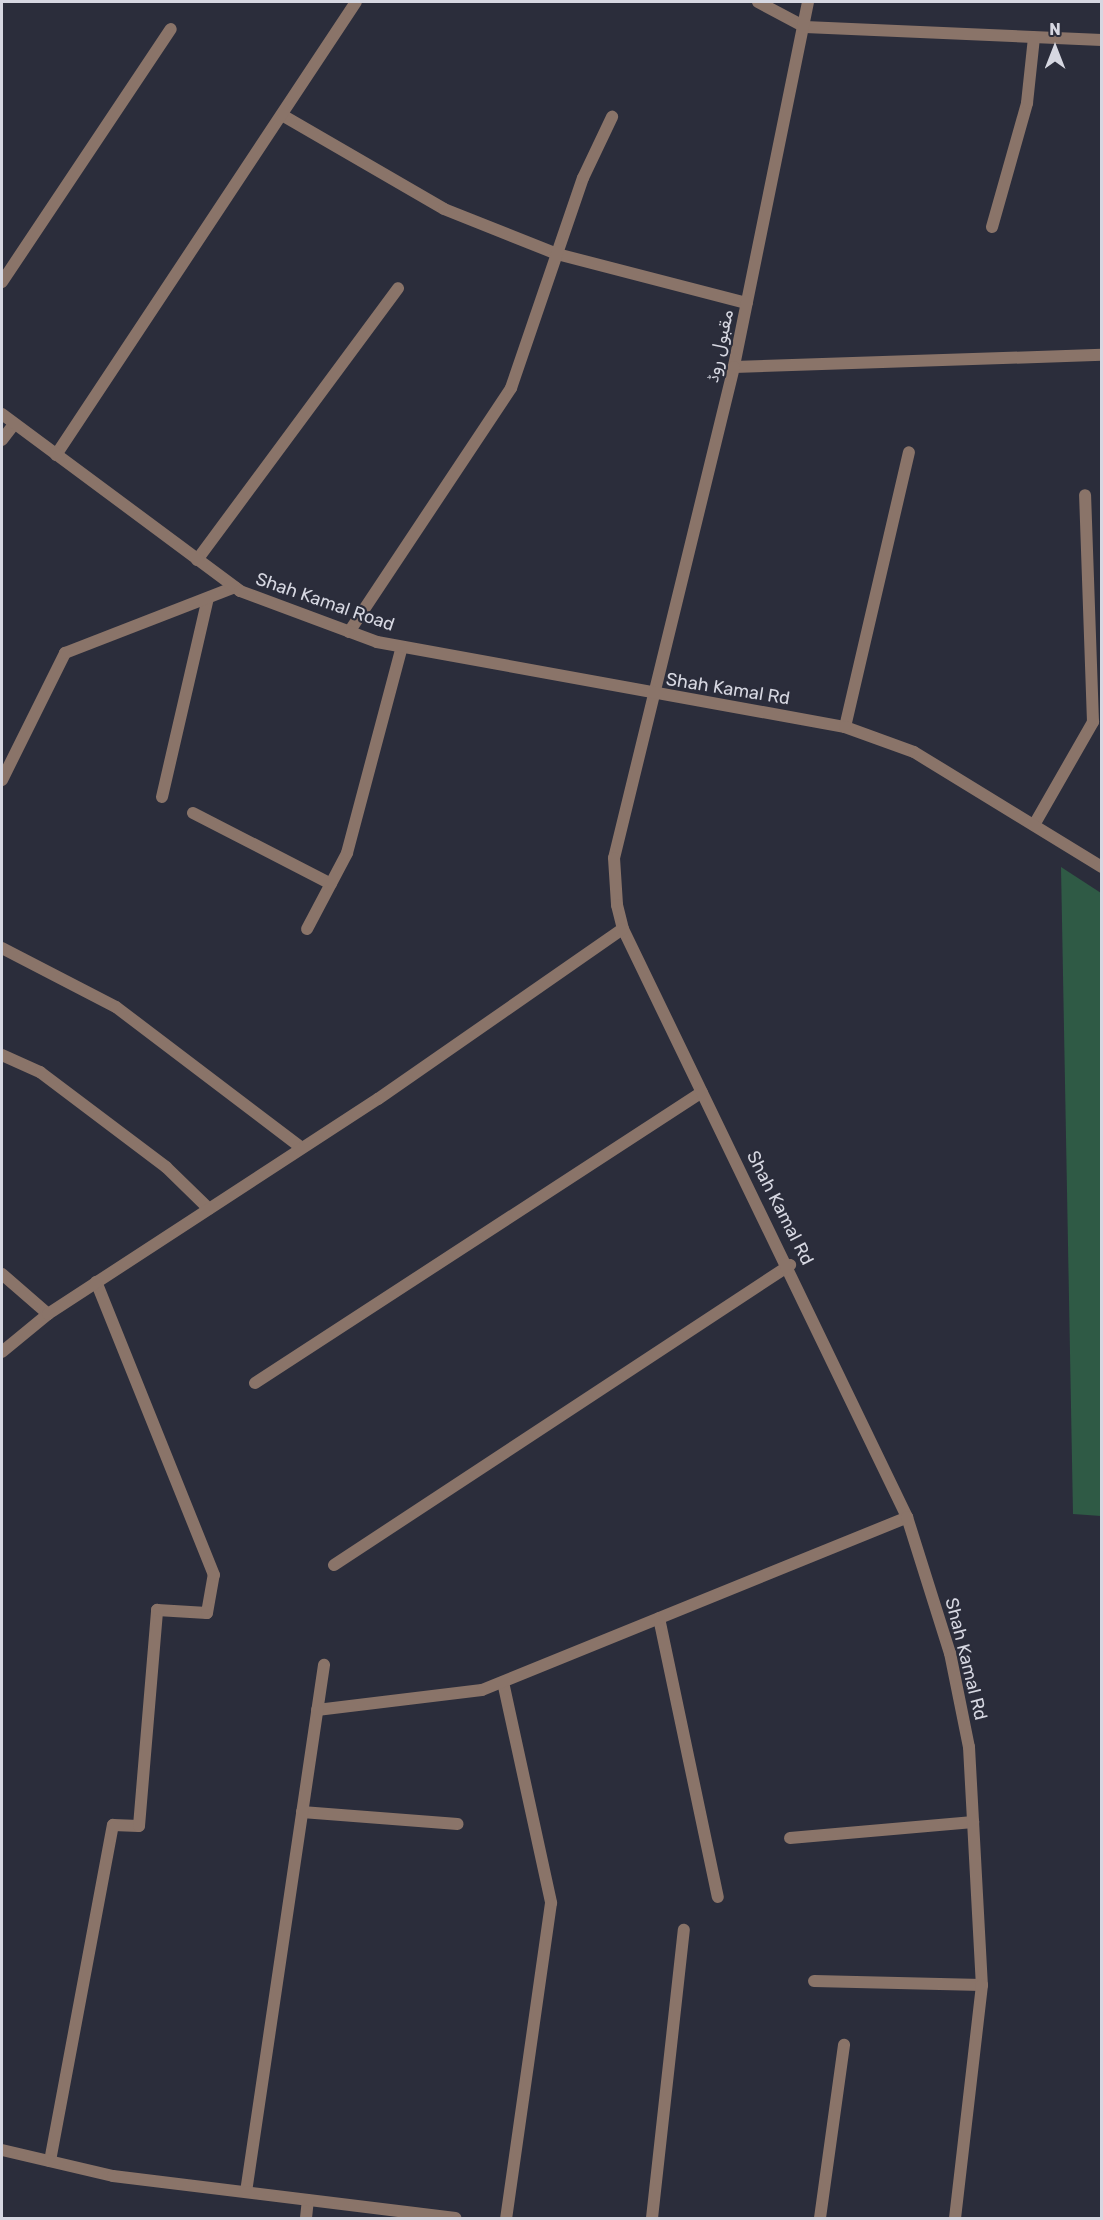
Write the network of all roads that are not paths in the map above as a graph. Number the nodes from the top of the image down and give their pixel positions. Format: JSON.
{"nodes":[{"id":1,"x":356,"y":2,"type":"edge"},
{"id":2,"x":758,"y":2,"type":"edge"},
{"id":3,"x":808,"y":2,"type":"edge"},
{"id":4,"x":805,"y":27,"type":"junction"},
{"id":5,"x":171,"y":29,"type":"dead end"},
{"id":6,"x":1034,"y":37,"type":"junction"},
{"id":7,"x":1101,"y":40,"type":"edge"},
{"id":8,"x":282,"y":115,"type":"junction"},
{"id":9,"x":612,"y":117,"type":"dead end"},
{"id":10,"x":992,"y":227,"type":"dead end"},
{"id":11,"x":557,"y":254,"type":"junction"},
{"id":12,"x":2,"y":282,"type":"edge"},
{"id":13,"x":398,"y":288,"type":"dead end"},
{"id":14,"x":747,"y":303,"type":"junction"},
{"id":15,"x":1101,"y":355,"type":"edge"},
{"id":16,"x":734,"y":367,"type":"junction"},
{"id":17,"x":2,"y":414,"type":"edge"},
{"id":18,"x":14,"y":424,"type":"junction"},
{"id":19,"x":2,"y":440,"type":"edge"},
{"id":20,"x":909,"y":452,"type":"dead end"},
{"id":21,"x":56,"y":455,"type":"junction"},
{"id":22,"x":1085,"y":495,"type":"dead end"},
{"id":23,"x":197,"y":560,"type":"junction"},
{"id":24,"x":236,"y":587,"type":"junction"},
{"id":25,"x":208,"y":598,"type":"junction"},
{"id":26,"x":350,"y":632,"type":"junction"},
{"id":27,"x":402,"y":647,"type":"junction"},
{"id":28,"x":655,"y":695,"type":"junction"},
{"id":29,"x":1097,"y":724,"type":"edge"},
{"id":30,"x":845,"y":727,"type":"junction"},
{"id":31,"x":2,"y":780,"type":"edge"},
{"id":32,"x":162,"y":797,"type":"dead end"},
{"id":33,"x":193,"y":813,"type":"dead end"},
{"id":34,"x":1034,"y":825,"type":"junction"},
{"id":35,"x":1101,"y":867,"type":"edge"},
{"id":36,"x":331,"y":884,"type":"junction"},
{"id":37,"x":307,"y":929,"type":"dead end"},
{"id":38,"x":623,"y":929,"type":"junction"},
{"id":39,"x":2,"y":948,"type":"edge"},
{"id":40,"x":2,"y":1055,"type":"edge"},
{"id":41,"x":702,"y":1092,"type":"junction"},
{"id":42,"x":302,"y":1148,"type":"junction"},
{"id":43,"x":209,"y":1209,"type":"junction"},
{"id":44,"x":790,"y":1265,"type":"junction"},
{"id":45,"x":2,"y":1274,"type":"edge"},
{"id":46,"x":96,"y":1282,"type":"junction"},
{"id":47,"x":48,"y":1314,"type":"junction"},
{"id":48,"x":2,"y":1352,"type":"edge"},
{"id":49,"x":255,"y":1383,"type":"dead end"},
{"id":50,"x":907,"y":1517,"type":"junction"},
{"id":51,"x":334,"y":1565,"type":"dead end"},
{"id":52,"x":659,"y":1618,"type":"junction"},
{"id":53,"x":324,"y":1665,"type":"dead end"},
{"id":54,"x":503,"y":1682,"type":"junction"},
{"id":55,"x":317,"y":1710,"type":"junction"},
{"id":56,"x":302,"y":1812,"type":"junction"},
{"id":57,"x":973,"y":1822,"type":"junction"},
{"id":58,"x":458,"y":1824,"type":"dead end"},
{"id":59,"x":790,"y":1838,"type":"dead end"},
{"id":60,"x":718,"y":1897,"type":"dead end"},
{"id":61,"x":684,"y":1930,"type":"dead end"},
{"id":62,"x":814,"y":1981,"type":"dead end"},
{"id":63,"x":982,"y":1985,"type":"junction"},
{"id":64,"x":844,"y":2045,"type":"dead end"},
{"id":65,"x":2,"y":2150,"type":"edge"},
{"id":66,"x":50,"y":2161,"type":"junction"},
{"id":67,"x":246,"y":2192,"type":"junction"},
{"id":68,"x":308,"y":2200,"type":"junction"},
{"id":69,"x":306,"y":2218,"type":"edge"},
{"id":70,"x":455,"y":2218,"type":"edge"},
{"id":71,"x":506,"y":2218,"type":"edge"},
{"id":72,"x":652,"y":2218,"type":"edge"},
{"id":73,"x":820,"y":2218,"type":"edge"},
{"id":74,"x":955,"y":2218,"type":"edge"}],
"edges":[{"from":1,"to":8,"type":"street"},
{"from":2,"to":4,"type":"street"},
{"from":3,"to":4,"type":"street","name":"مقبول روڈ"},
{"from":4,"to":6,"type":"street"},
{"from":4,"to":14,"type":"street","name":"مقبول روڈ"},
{"from":5,"to":12,"type":"street"},
{"from":6,"to":7,"type":"street"},
{"from":6,"to":10,"type":"street"},
{"from":8,"to":11,"type":"street"},
{"from":8,"to":21,"type":"street"},
{"from":9,"to":11,"type":"street"},
{"from":11,"to":14,"type":"street"},
{"from":11,"to":26,"type":"street"},
{"from":13,"to":23,"type":"street"},
{"from":14,"to":16,"type":"street","name":"مقبول روڈ"},
{"from":15,"to":16,"type":"street"},
{"from":16,"to":28,"type":"street","name":"مقبول روڈ"},
{"from":17,"to":18,"type":"street","name":"Shah Kamal Road"},
{"from":18,"to":19,"type":"street"},
{"from":18,"to":21,"type":"street","name":"Shah Kamal Road"},
{"from":20,"to":30,"type":"street"},
{"from":21,"to":23,"type":"street","name":"Shah Kamal Road"},
{"from":22,"to":29,"type":"street"},
{"from":23,"to":24,"type":"street","name":"Shah Kamal Road"},
{"from":24,"to":25,"type":"street"},
{"from":24,"to":26,"type":"street","name":"Shah Kamal Road"},
{"from":25,"to":31,"type":"street"},
{"from":25,"to":32,"type":"street"},
{"from":26,"to":27,"type":"street","name":"Shah Kamal Road"},
{"from":27,"to":28,"type":"street","name":"Shah Kamal Road"},
{"from":27,"to":36,"type":"street"},
{"from":28,"to":30,"type":"street","name":"Shah Kamal Rd"},
{"from":28,"to":38,"type":"street","name":"Shah Kamal Rd"},
{"from":29,"to":34,"type":"street"},
{"from":30,"to":34,"type":"street","name":"Shah Kamal Rd"},
{"from":33,"to":36,"type":"street"},
{"from":34,"to":35,"type":"street","name":"Shah Kamal Rd"},
{"from":36,"to":37,"type":"street"},
{"from":38,"to":41,"type":"street","name":"Shah Kamal Rd"},
{"from":38,"to":42,"type":"street"},
{"from":39,"to":42,"type":"street"},
{"from":40,"to":43,"type":"street"},
{"from":41,"to":44,"type":"street","name":"Shah Kamal Rd"},
{"from":41,"to":49,"type":"street"},
{"from":42,"to":43,"type":"street"},
{"from":43,"to":46,"type":"street"},
{"from":44,"to":50,"type":"street","name":"Shah Kamal Rd"},
{"from":44,"to":51,"type":"street"},
{"from":45,"to":47,"type":"street"},
{"from":46,"to":47,"type":"street"},
{"from":46,"to":66,"type":"street"},
{"from":47,"to":48,"type":"street"},
{"from":50,"to":52,"type":"street"},
{"from":50,"to":57,"type":"street","name":"Shah Kamal Rd"},
{"from":52,"to":54,"type":"street"},
{"from":52,"to":60,"type":"street"},
{"from":53,"to":55,"type":"street"},
{"from":54,"to":55,"type":"street"},
{"from":54,"to":71,"type":"street"},
{"from":55,"to":56,"type":"street"},
{"from":56,"to":58,"type":"street"},
{"from":56,"to":67,"type":"street"},
{"from":57,"to":59,"type":"street"},
{"from":57,"to":63,"type":"street","name":"Shah Kamal Rd"},
{"from":61,"to":72,"type":"street"},
{"from":62,"to":63,"type":"street"},
{"from":63,"to":74,"type":"street","name":"Shah Kamal Rd"},
{"from":64,"to":73,"type":"street"},
{"from":65,"to":66,"type":"street"},
{"from":66,"to":67,"type":"street"},
{"from":67,"to":68,"type":"street"},
{"from":68,"to":69,"type":"street"},
{"from":68,"to":70,"type":"street"}]}
